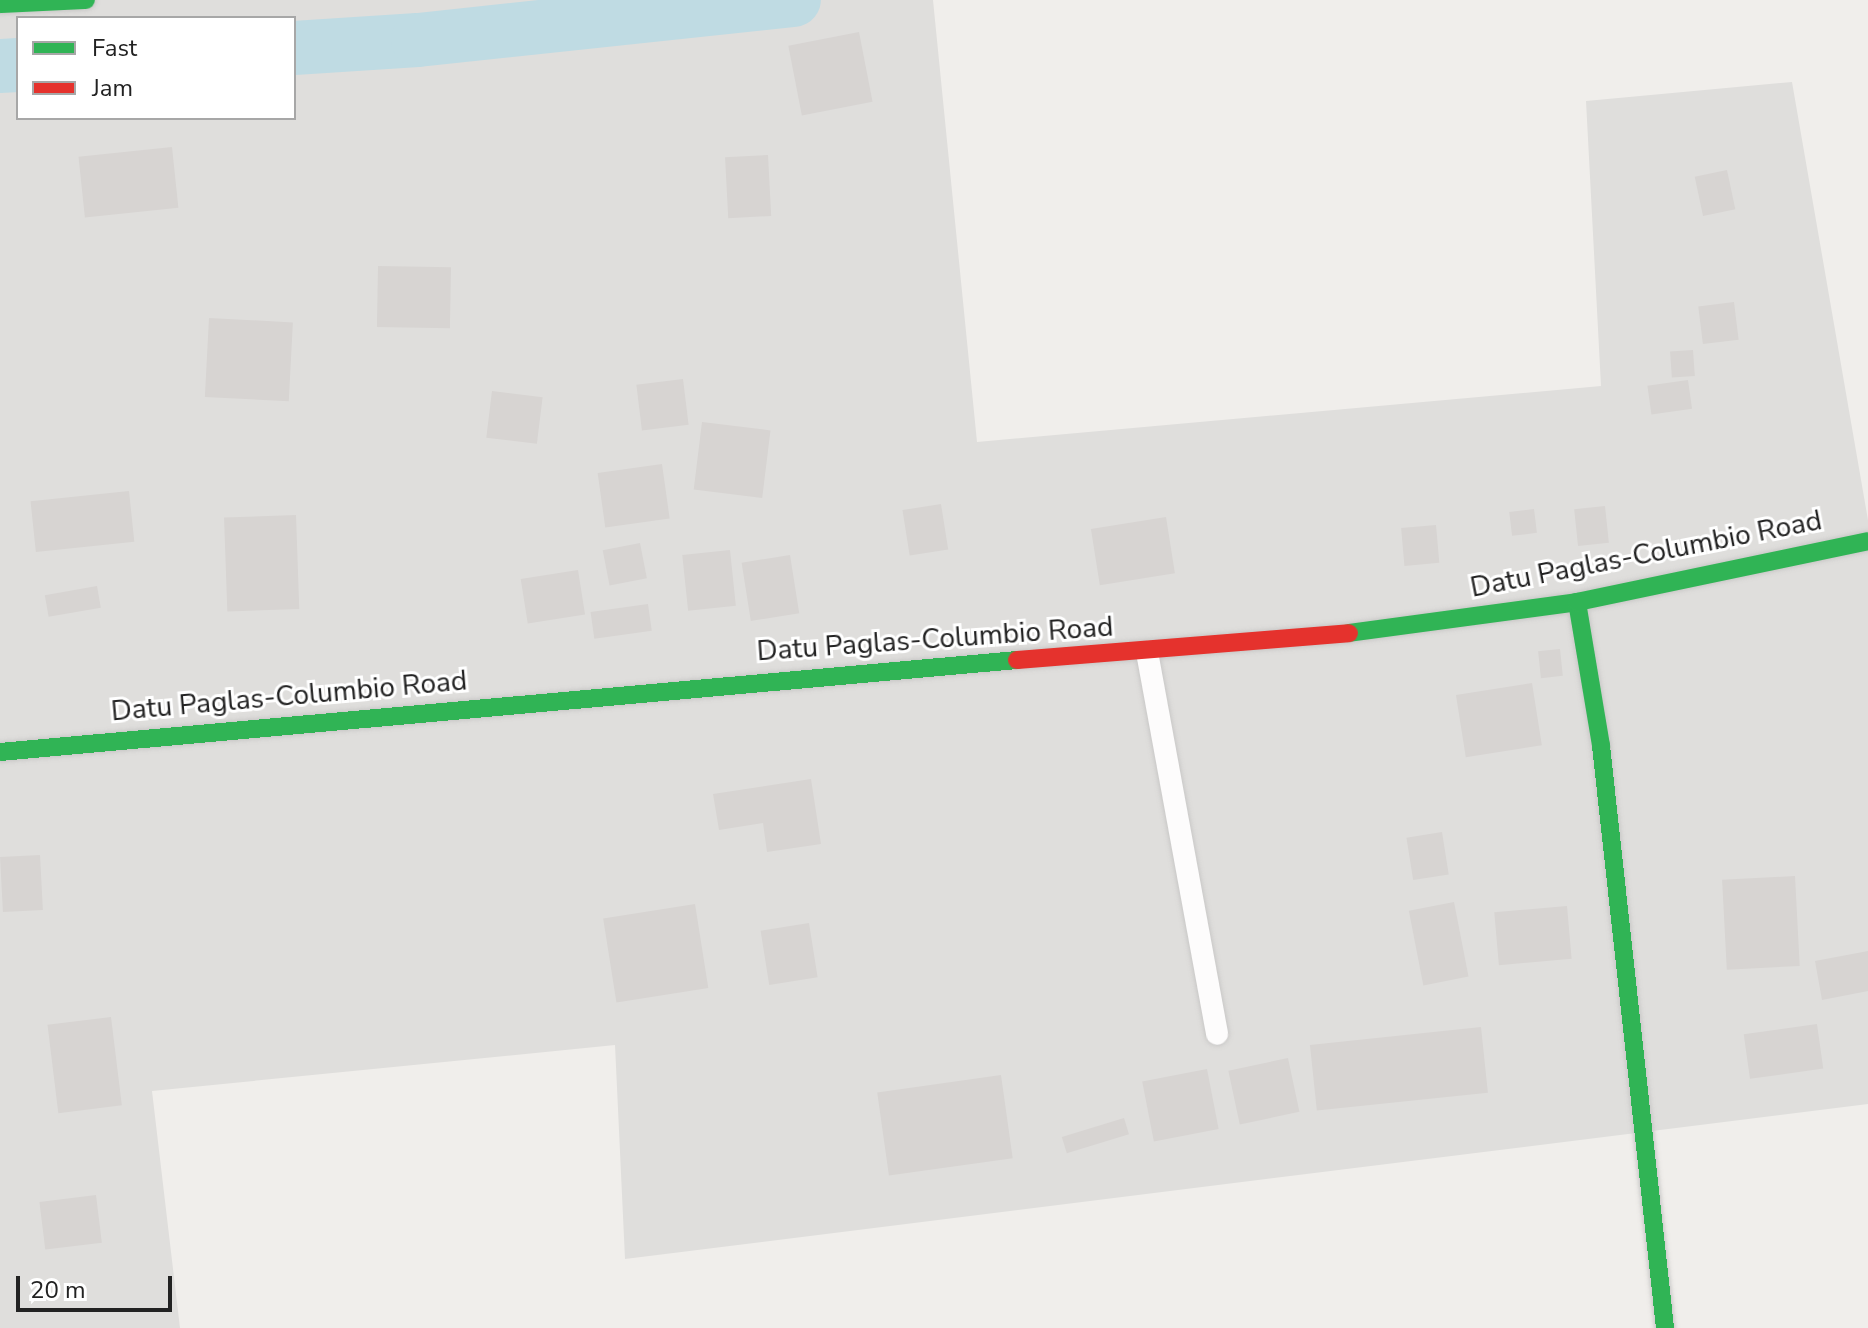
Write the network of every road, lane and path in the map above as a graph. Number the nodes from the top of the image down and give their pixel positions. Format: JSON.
{"nodes":[{"id":1,"x":86,"y":0,"type":"edge"},
{"id":2,"x":0,"y":4,"type":"edge"},
{"id":3,"x":1868,"y":541,"type":"edge"},
{"id":4,"x":1577,"y":602,"type":"junction"},
{"id":5,"x":1147,"y":652,"type":"junction"},
{"id":6,"x":0,"y":752,"type":"edge"},
{"id":7,"x":1217,"y":1034,"type":"dead end"},
{"id":8,"x":1665,"y":1328,"type":"edge"}],
"edges":[{"from":1,"to":2,"type":"main road"},
{"from":3,"to":4,"type":"main road","name":"Datu Paglas-Columbio Road"},
{"from":4,"to":5,"type":"main road","name":"Datu Paglas-Columbio Road"},
{"from":4,"to":8,"type":"main road"},
{"from":5,"to":6,"type":"main road","name":"Datu Paglas-Columbio Road"},
{"from":5,"to":7,"type":"lane"}]}
